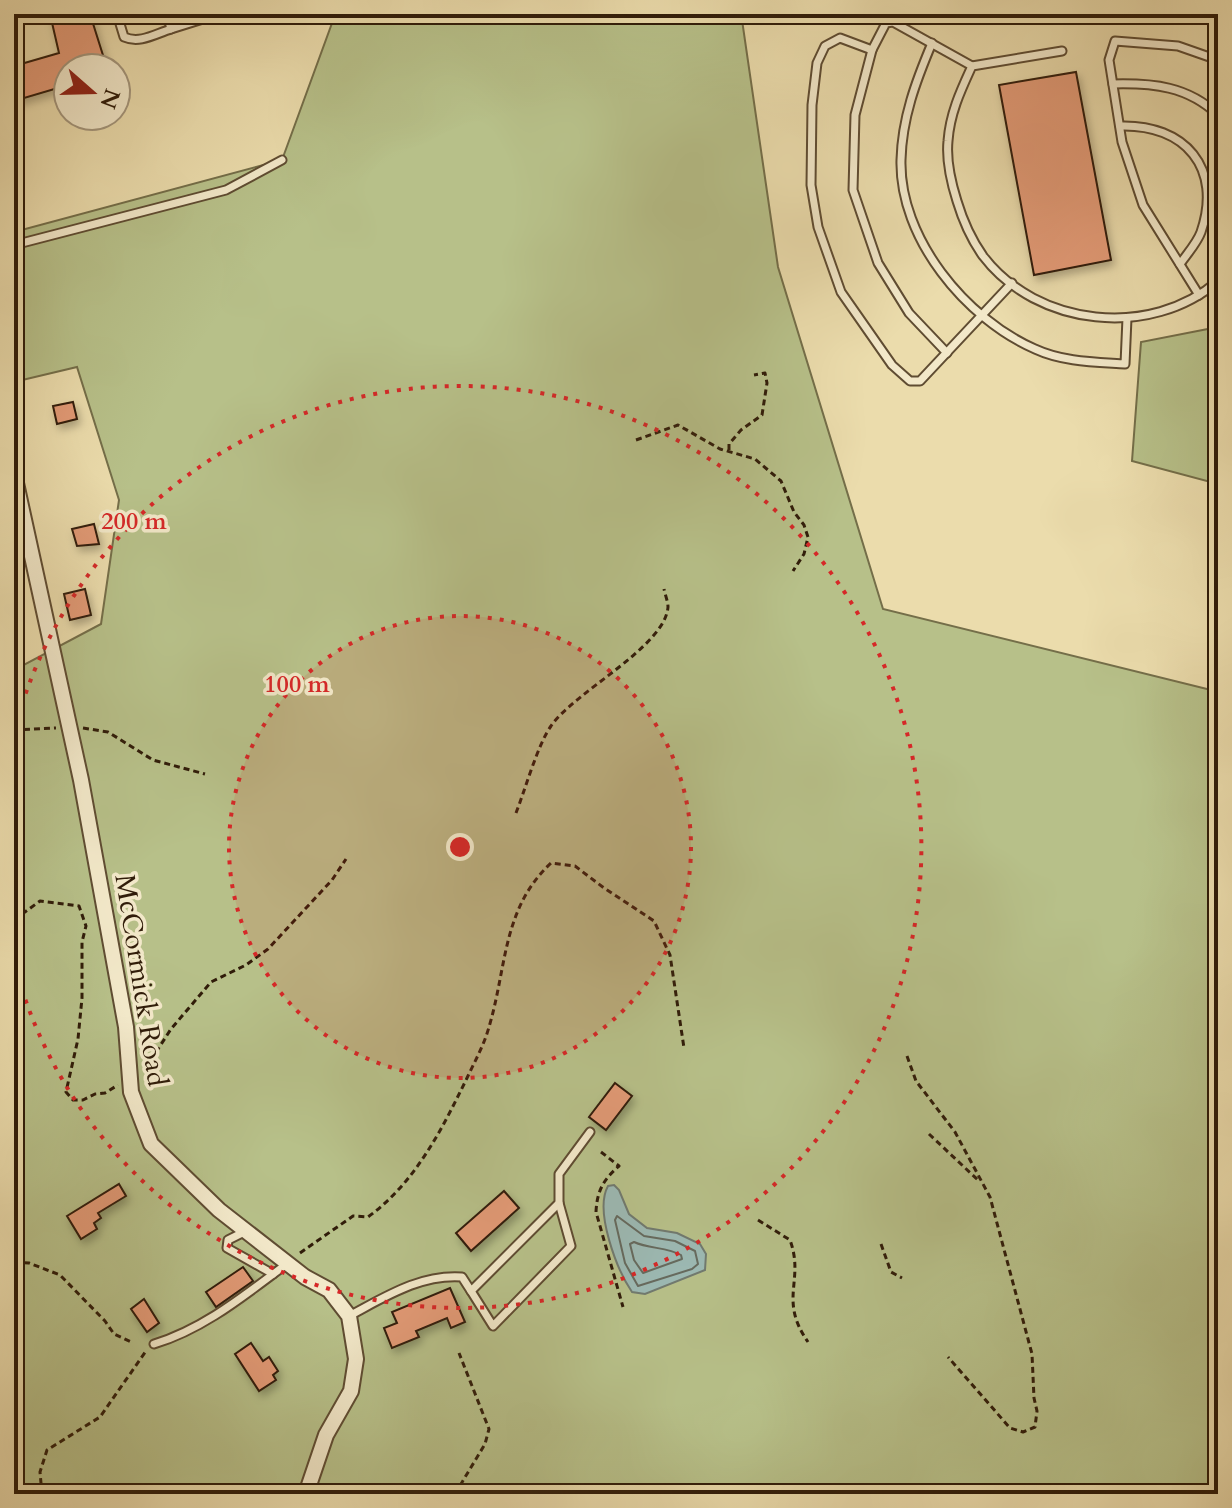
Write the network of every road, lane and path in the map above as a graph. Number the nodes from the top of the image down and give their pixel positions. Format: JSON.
{"nodes":[{"id":1,"x":117,"y":14,"type":"edge"},
{"id":2,"x":167,"y":14,"type":"edge"},
{"id":3,"x":219,"y":14,"type":"edge"},
{"id":4,"x":171,"y":29,"type":"junction"},
{"id":5,"x":932,"y":43,"type":"junction"},
{"id":6,"x":872,"y":50,"type":"junction"},
{"id":7,"x":1062,"y":51,"type":"dead end"},
{"id":8,"x":1218,"y":60,"type":"edge"},
{"id":9,"x":972,"y":66,"type":"junction"},
{"id":10,"x":1113,"y":84,"type":"junction"},
{"id":11,"x":1218,"y":115,"type":"edge"},
{"id":12,"x":1120,"y":126,"type":"junction"},
{"id":13,"x":282,"y":160,"type":"dead end"},
{"id":14,"x":14,"y":245,"type":"edge"},
{"id":15,"x":1180,"y":264,"type":"junction"},
{"id":16,"x":1218,"y":281,"type":"edge"},
{"id":17,"x":1012,"y":283,"type":"junction"},
{"id":18,"x":1199,"y":295,"type":"junction"},
{"id":19,"x":981,"y":316,"type":"junction"},
{"id":20,"x":1127,"y":318,"type":"junction"},
{"id":21,"x":947,"y":353,"type":"junction"},
{"id":22,"x":754,"y":375,"type":"dead end"},
{"id":23,"x":636,"y":440,"type":"dead end"},
{"id":24,"x":729,"y":450,"type":"junction"},
{"id":25,"x":14,"y":474,"type":"edge"},
{"id":26,"x":18,"y":508,"type":"edge"},
{"id":27,"x":793,"y":571,"type":"dead end"},
{"id":28,"x":664,"y":589,"type":"dead end"},
{"id":29,"x":68,"y":728,"type":"junction"},
{"id":30,"x":14,"y":730,"type":"edge"},
{"id":31,"x":205,"y":774,"type":"dead end"},
{"id":32,"x":516,"y":813,"type":"dead end"},
{"id":33,"x":346,"y":859,"type":"dead end"},
{"id":34,"x":14,"y":920,"type":"edge"},
{"id":35,"x":684,"y":1048,"type":"dead end"},
{"id":36,"x":907,"y":1056,"type":"dead end"},
{"id":37,"x":130,"y":1078,"type":"junction"},
{"id":38,"x":590,"y":1132,"type":"dead end"},
{"id":39,"x":929,"y":1134,"type":"dead end"},
{"id":40,"x":601,"y":1152,"type":"dead end"},
{"id":41,"x":559,"y":1203,"type":"junction"},
{"id":42,"x":993,"y":1210,"type":"junction"},
{"id":43,"x":758,"y":1220,"type":"dead end"},
{"id":44,"x":246,"y":1231,"type":"junction"},
{"id":45,"x":881,"y":1244,"type":"dead end"},
{"id":46,"x":14,"y":1262,"type":"edge"},
{"id":47,"x":288,"y":1263,"type":"junction"},
{"id":48,"x":273,"y":1274,"type":"junction"},
{"id":49,"x":902,"y":1278,"type":"dead end"},
{"id":50,"x":471,"y":1291,"type":"junction"},
{"id":51,"x":623,"y":1307,"type":"dead end"},
{"id":52,"x":349,"y":1316,"type":"junction"},
{"id":53,"x":131,"y":1342,"type":"dead end"},
{"id":54,"x":808,"y":1342,"type":"dead end"},
{"id":55,"x":154,"y":1344,"type":"dead end"},
{"id":56,"x":146,"y":1351,"type":"dead end"},
{"id":57,"x":459,"y":1353,"type":"dead end"},
{"id":58,"x":948,"y":1357,"type":"dead end"},
{"id":59,"x":42,"y":1494,"type":"edge"},
{"id":60,"x":306,"y":1494,"type":"edge"},
{"id":61,"x":455,"y":1494,"type":"edge"}],
"edges":[{"from":1,"to":4,"type":"lane"},
{"from":2,"to":4,"type":"lane"},
{"from":3,"to":4,"type":"lane"},
{"from":5,"to":6,"type":"lane"},
{"from":5,"to":9,"type":"lane"},
{"from":5,"to":19,"type":"lane"},
{"from":6,"to":21,"type":"lane"},
{"from":6,"to":21,"type":"lane"},
{"from":7,"to":9,"type":"lane"},
{"from":8,"to":10,"type":"lane"},
{"from":9,"to":17,"type":"lane"},
{"from":10,"to":11,"type":"lane"},
{"from":10,"to":12,"type":"lane"},
{"from":12,"to":15,"type":"lane"},
{"from":12,"to":15,"type":"lane"},
{"from":13,"to":14,"type":"lane"},
{"from":15,"to":18,"type":"lane"},
{"from":16,"to":18,"type":"lane"},
{"from":17,"to":19,"type":"lane"},
{"from":17,"to":20,"type":"lane"},
{"from":18,"to":20,"type":"lane"},
{"from":19,"to":20,"type":"lane"},
{"from":19,"to":21,"type":"lane"},
{"from":22,"to":24,"type":"path"},
{"from":23,"to":24,"type":"path"},
{"from":24,"to":27,"type":"path"},
{"from":25,"to":26,"type":"street","name":"McCormick Road"},
{"from":26,"to":29,"type":"street","name":"McCormick Road"},
{"from":28,"to":32,"type":"path"},
{"from":29,"to":30,"type":"path"},
{"from":29,"to":31,"type":"path"},
{"from":29,"to":37,"type":"street","name":"McCormick Road"},
{"from":33,"to":37,"type":"path"},
{"from":34,"to":37,"type":"path"},
{"from":35,"to":47,"type":"path"},
{"from":36,"to":42,"type":"path"},
{"from":37,"to":44,"type":"street","name":"McCormick Road"},
{"from":38,"to":41,"type":"lane"},
{"from":39,"to":42,"type":"path"},
{"from":40,"to":51,"type":"path"},
{"from":41,"to":50,"type":"lane"},
{"from":41,"to":50,"type":"lane"},
{"from":42,"to":58,"type":"path"},
{"from":43,"to":54,"type":"path"},
{"from":44,"to":47,"type":"street","name":"McCormick Road"},
{"from":44,"to":48,"type":"lane"},
{"from":45,"to":49,"type":"path"},
{"from":46,"to":53,"type":"path"},
{"from":47,"to":48,"type":"lane"},
{"from":47,"to":52,"type":"street","name":"McCormick Road"},
{"from":48,"to":55,"type":"lane"},
{"from":50,"to":52,"type":"lane"},
{"from":52,"to":60,"type":"street"},
{"from":56,"to":59,"type":"path"},
{"from":57,"to":61,"type":"path"}]}
